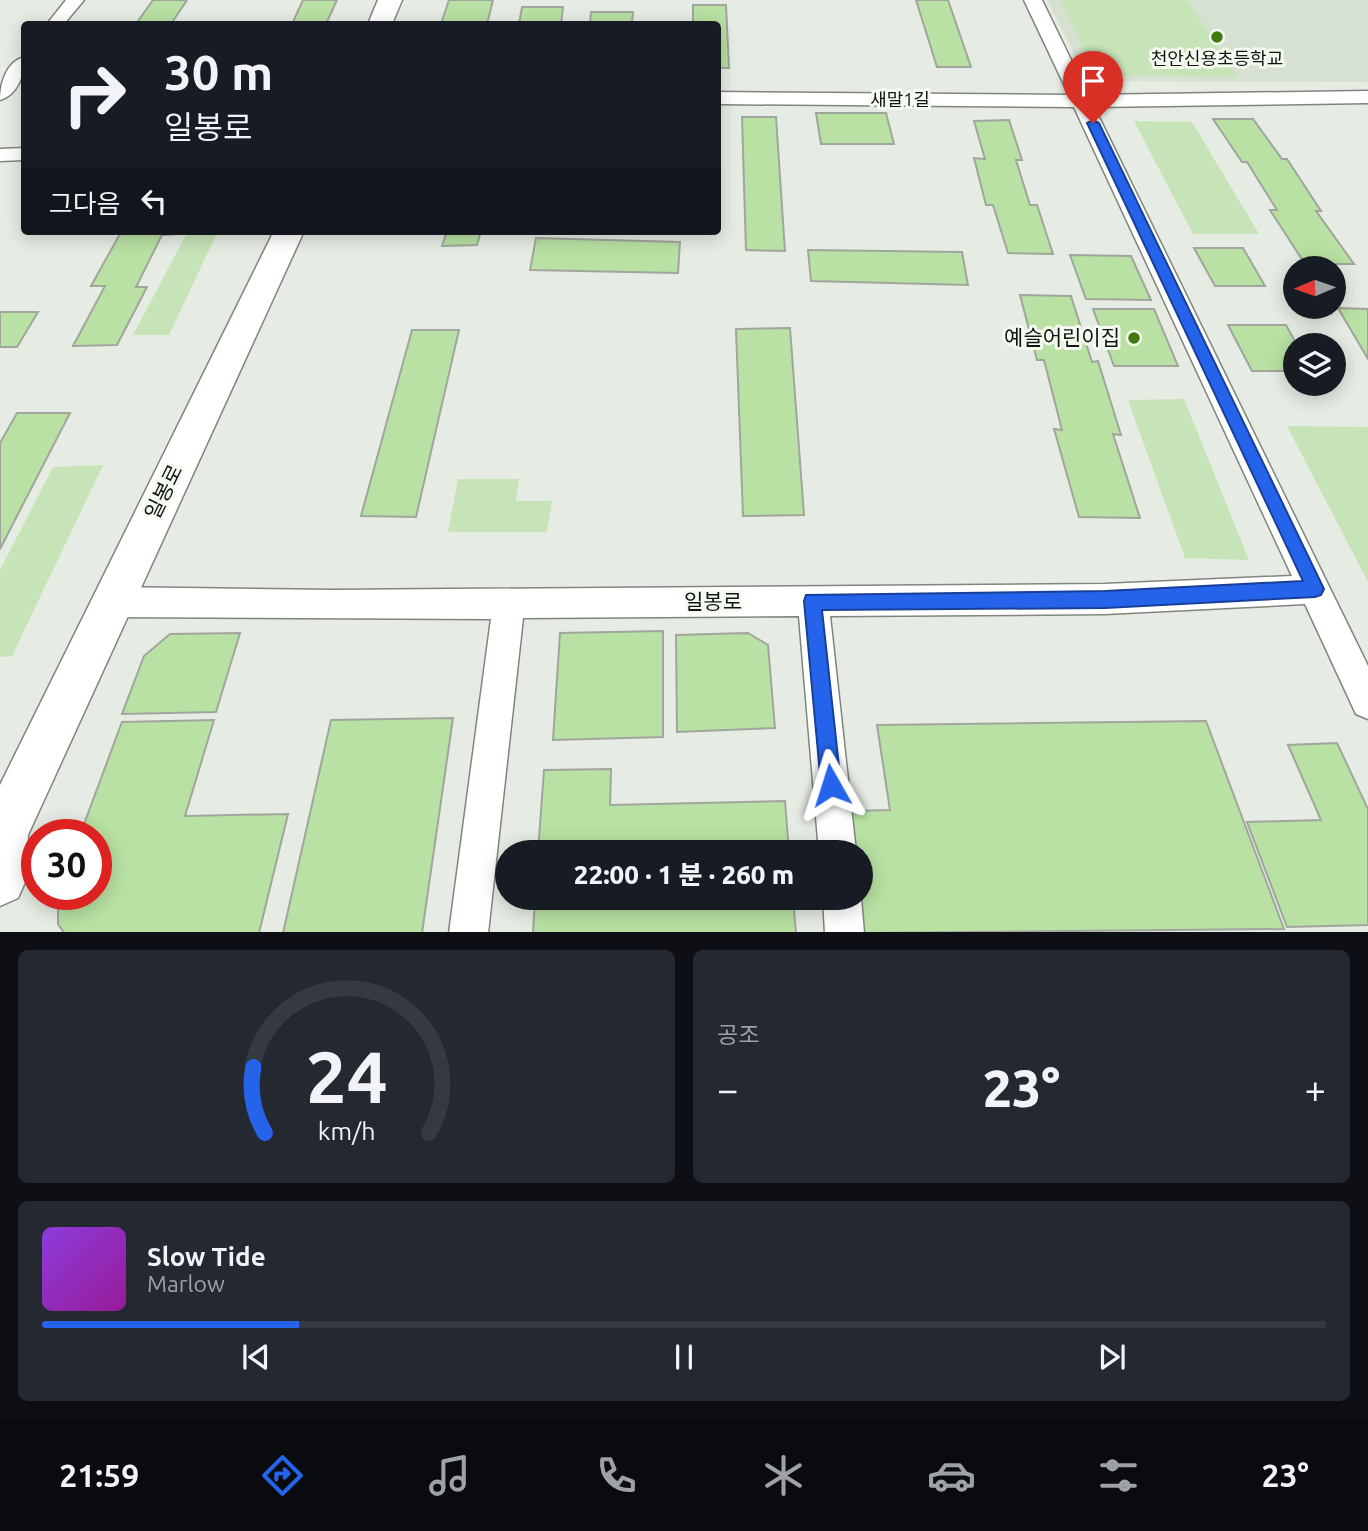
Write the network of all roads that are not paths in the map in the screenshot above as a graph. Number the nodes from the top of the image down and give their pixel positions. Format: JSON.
{"nodes":[{"id":1,"x":75,"y":0,"type":"edge"},
{"id":2,"x":390,"y":0,"type":"edge"},
{"id":3,"x":1033,"y":0,"type":"edge"},
{"id":4,"x":58,"y":21,"type":"edge"},
{"id":5,"x":381,"y":21,"type":"edge"},
{"id":6,"x":21,"y":67,"type":"edge"},
{"id":7,"x":0,"y":94,"type":"edge"},
{"id":8,"x":1368,"y":97,"type":"edge"},
{"id":9,"x":721,"y":98,"type":"edge"},
{"id":10,"x":1083,"y":101,"type":"junction"},
{"id":11,"x":21,"y":154,"type":"edge"},
{"id":12,"x":0,"y":155,"type":"edge"},
{"id":13,"x":287,"y":235,"type":"edge"},
{"id":14,"x":1315,"y":589,"type":"junction"},
{"id":15,"x":813,"y":601,"type":"junction"},
{"id":16,"x":111,"y":602,"type":"junction"},
{"id":17,"x":509,"y":603,"type":"junction"},
{"id":18,"x":1368,"y":702,"type":"edge"},
{"id":19,"x":836,"y":840,"type":"edge"},
{"id":20,"x":1,"y":850,"type":"edge"},
{"id":21,"x":843,"y":910,"type":"edge"},
{"id":22,"x":468,"y":932,"type":"edge"},
{"id":23,"x":845,"y":932,"type":"edge"}],
"edges":[{"from":1,"to":4,"type":"street"},
{"from":2,"to":5,"type":"street"},
{"from":3,"to":10,"type":"street"},
{"from":6,"to":7,"type":"street"},
{"from":8,"to":10,"type":"street","name":"새말1길"},
{"from":9,"to":10,"type":"street","name":"새말1길"},
{"from":10,"to":14,"type":"street"},
{"from":11,"to":12,"type":"street"},
{"from":13,"to":16,"type":"street","name":"일봉로"},
{"from":14,"to":15,"type":"street","name":"일봉로"},
{"from":14,"to":18,"type":"street"},
{"from":15,"to":17,"type":"street","name":"일봉로"},
{"from":15,"to":19,"type":"street"},
{"from":16,"to":17,"type":"street","name":"일봉로"},
{"from":16,"to":20,"type":"street","name":"일봉로"},
{"from":17,"to":22,"type":"street"},
{"from":21,"to":23,"type":"street"}]}
